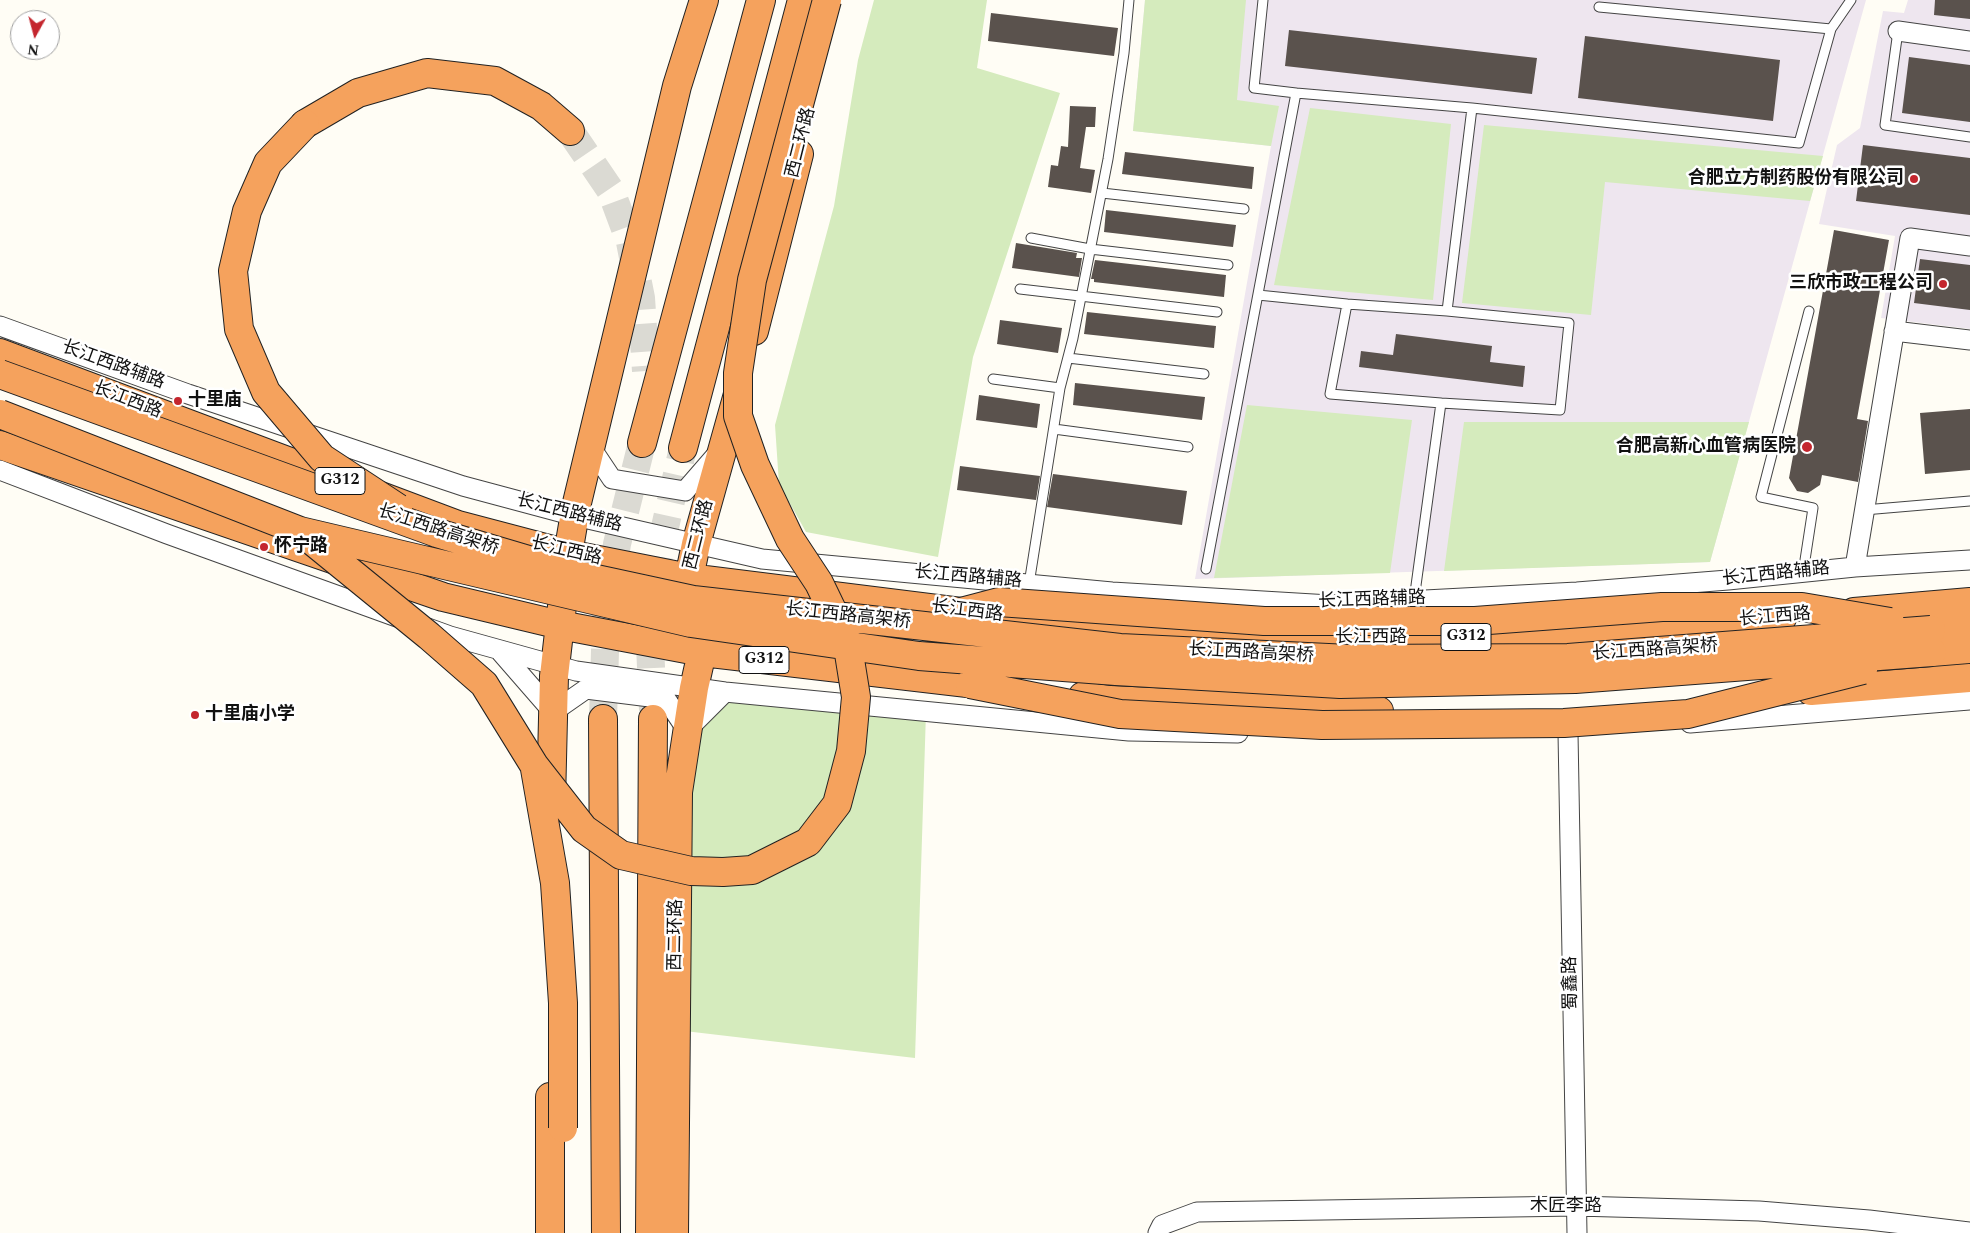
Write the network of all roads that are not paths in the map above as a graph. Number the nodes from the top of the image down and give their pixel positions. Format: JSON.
{"nodes":[{"id":1,"x":704,"y":0,"type":"edge"},
{"id":2,"x":761,"y":0,"type":"edge"},
{"id":3,"x":802,"y":0,"type":"edge"},
{"id":4,"x":827,"y":0,"type":"edge"},
{"id":5,"x":840,"y":0,"type":"edge"},
{"id":6,"x":1129,"y":0,"type":"edge"},
{"id":7,"x":1263,"y":0,"type":"edge"},
{"id":8,"x":1851,"y":0,"type":"edge"},
{"id":9,"x":1599,"y":7,"type":"dead end"},
{"id":10,"x":1830,"y":30,"type":"junction"},
{"id":11,"x":1898,"y":31,"type":"joint"},
{"id":12,"x":1970,"y":41,"type":"edge"},
{"id":13,"x":1296,"y":93,"type":"junction"},
{"id":14,"x":1472,"y":108,"type":"junction"},
{"id":15,"x":570,"y":131,"type":"tunnel mouth"},
{"id":16,"x":1970,"y":137,"type":"edge"},
{"id":17,"x":1102,"y":193,"type":"junction"},
{"id":18,"x":1244,"y":209,"type":"dead end"},
{"id":19,"x":1030,"y":238,"type":"dead end"},
{"id":20,"x":1970,"y":246,"type":"edge"},
{"id":21,"x":1090,"y":249,"type":"junction"},
{"id":22,"x":1228,"y":265,"type":"dead end"},
{"id":23,"x":1020,"y":289,"type":"dead end"},
{"id":24,"x":1258,"y":295,"type":"junction"},
{"id":25,"x":1081,"y":296,"type":"junction"},
{"id":26,"x":1347,"y":304,"type":"junction"},
{"id":27,"x":1447,"y":311,"type":"junction"},
{"id":28,"x":1216,"y":312,"type":"dead end"},
{"id":29,"x":1809,"y":312,"type":"dead end"},
{"id":30,"x":0,"y":326,"type":"edge"},
{"id":31,"x":1894,"y":330,"type":"junction"},
{"id":32,"x":1970,"y":340,"type":"edge"},
{"id":33,"x":0,"y":353,"type":"edge"},
{"id":34,"x":1068,"y":358,"type":"junction"},
{"id":35,"x":646,"y":371,"type":"tunnel mouth"},
{"id":36,"x":0,"y":374,"type":"edge"},
{"id":37,"x":1204,"y":374,"type":"dead end"},
{"id":38,"x":993,"y":379,"type":"dead end"},
{"id":39,"x":1060,"y":388,"type":"junction"},
{"id":40,"x":1441,"y":403,"type":"junction"},
{"id":41,"x":0,"y":414,"type":"edge"},
{"id":42,"x":1054,"y":429,"type":"junction"},
{"id":43,"x":0,"y":445,"type":"edge"},
{"id":44,"x":590,"y":446,"type":"junction"},
{"id":45,"x":1188,"y":447,"type":"dead end"},
{"id":46,"x":683,"y":448,"type":"tunnel mouth"},
{"id":47,"x":722,"y":448,"type":"junction"},
{"id":48,"x":0,"y":470,"type":"edge"},
{"id":49,"x":1970,"y":502,"type":"edge"},
{"id":50,"x":1864,"y":510,"type":"junction"},
{"id":51,"x":575,"y":516,"type":"junction"},
{"id":52,"x":300,"y":531,"type":"junction"},
{"id":53,"x":437,"y":533,"type":"junction"},
{"id":54,"x":696,"y":544,"type":"junction"},
{"id":55,"x":568,"y":554,"type":"junction"},
{"id":56,"x":1970,"y":560,"type":"edge"},
{"id":57,"x":1855,"y":567,"type":"junction"},
{"id":58,"x":1206,"y":569,"type":"dead end"},
{"id":59,"x":1803,"y":573,"type":"junction"},
{"id":60,"x":689,"y":578,"type":"junction"},
{"id":61,"x":1029,"y":584,"type":"junction"},
{"id":62,"x":1414,"y":600,"type":"junction"},
{"id":63,"x":1970,"y":602,"type":"edge"},
{"id":64,"x":961,"y":612,"type":"junction"},
{"id":65,"x":560,"y":625,"type":"junction"},
{"id":66,"x":1970,"y":626,"type":"edge"},
{"id":67,"x":1931,"y":641,"type":"junction"},
{"id":68,"x":1970,"y":649,"type":"edge"},
{"id":69,"x":499,"y":650,"type":"junction"},
{"id":70,"x":702,"y":652,"type":"junction"},
{"id":71,"x":555,"y":665,"type":"junction"},
{"id":72,"x":1970,"y":678,"type":"edge"},
{"id":73,"x":970,"y":684,"type":"junction"},
{"id":74,"x":694,"y":688,"type":"junction"},
{"id":75,"x":725,"y":692,"type":"junction"},
{"id":76,"x":1970,"y":700,"type":"edge"},
{"id":77,"x":553,"y":712,"type":"junction"},
{"id":78,"x":603,"y":719,"type":"tunnel mouth"},
{"id":79,"x":653,"y":719,"type":"tunnel mouth"},
{"id":80,"x":688,"y":730,"type":"junction"},
{"id":81,"x":1568,"y":733,"type":"junction"},
{"id":82,"x":534,"y":765,"type":"junction"},
{"id":83,"x":1576,"y":1206,"type":"junction"},
{"id":84,"x":1160,"y":1229,"type":"edge"},
{"id":85,"x":1970,"y":1232,"type":"edge"},
{"id":86,"x":550,"y":1233,"type":"edge"},
{"id":87,"x":568,"y":1233,"type":"edge"},
{"id":88,"x":606,"y":1233,"type":"edge"},
{"id":89,"x":650,"y":1233,"type":"edge"},
{"id":90,"x":674,"y":1233,"type":"edge"},
{"id":91,"x":1577,"y":1233,"type":"edge"}],
"edges":[{"from":1,"to":44,"type":"highway"},
{"from":2,"to":35,"type":"highway"},
{"from":3,"to":46,"type":"highway","name":"西二环路"},
{"from":4,"to":82,"type":"highway","bridge":true},
{"from":5,"to":47,"type":"highway","name":"西二环路"},
{"from":6,"to":17,"type":"lane"},
{"from":7,"to":13,"type":"lane"},
{"from":8,"to":10,"type":"lane"},
{"from":9,"to":10,"type":"lane"},
{"from":10,"to":14,"type":"lane"},
{"from":11,"to":12,"type":"street"},
{"from":11,"to":16,"type":"lane"},
{"from":13,"to":14,"type":"lane"},
{"from":13,"to":24,"type":"lane"},
{"from":14,"to":27,"type":"lane"},
{"from":15,"to":53,"type":"highway","bridge":true},
{"from":17,"to":18,"type":"lane"},
{"from":17,"to":21,"type":"lane"},
{"from":19,"to":21,"type":"lane"},
{"from":20,"to":31,"type":"street"},
{"from":21,"to":22,"type":"lane"},
{"from":21,"to":25,"type":"lane"},
{"from":23,"to":25,"type":"lane"},
{"from":24,"to":26,"type":"lane"},
{"from":24,"to":58,"type":"lane"},
{"from":25,"to":28,"type":"lane"},
{"from":25,"to":34,"type":"lane"},
{"from":26,"to":27,"type":"lane"},
{"from":26,"to":40,"type":"lane"},
{"from":27,"to":40,"type":"lane"},
{"from":29,"to":59,"type":"lane"},
{"from":30,"to":51,"type":"street","name":"长江西路辅路"},
{"from":31,"to":32,"type":"street"},
{"from":31,"to":50,"type":"street"},
{"from":33,"to":55,"type":"highway","name":"长江西路","number":"G312"},
{"from":34,"to":37,"type":"lane"},
{"from":34,"to":39,"type":"lane"},
{"from":36,"to":53,"type":"highway","name":"长江西路高架桥","bridge":true},
{"from":38,"to":39,"type":"lane"},
{"from":39,"to":42,"type":"lane"},
{"from":40,"to":62,"type":"lane"},
{"from":41,"to":52,"type":"highway","name":"长江西路高架桥","bridge":true},
{"from":42,"to":45,"type":"lane"},
{"from":42,"to":61,"type":"lane"},
{"from":43,"to":65,"type":"highway","number":"G312"},
{"from":44,"to":47,"type":"street"},
{"from":44,"to":51,"type":"highway"},
{"from":47,"to":54,"type":"highway","name":"西二环路"},
{"from":48,"to":69,"type":"street"},
{"from":49,"to":50,"type":"lane"},
{"from":50,"to":57,"type":"street"},
{"from":51,"to":54,"type":"street","name":"长江西路辅路"},
{"from":51,"to":55,"type":"highway"},
{"from":52,"to":67,"type":"highway","name":"长江西路高架桥","bridge":true},
{"from":52,"to":82,"type":"highway","bridge":true},
{"from":53,"to":67,"type":"highway","name":"长江西路高架桥","bridge":true},
{"from":54,"to":60,"type":"highway","name":"西二环路"},
{"from":54,"to":61,"type":"street","name":"长江西路辅路"},
{"from":55,"to":60,"type":"highway","name":"长江西路","number":"G312"},
{"from":55,"to":65,"type":"highway"},
{"from":56,"to":57,"type":"street","name":"长江西路辅路"},
{"from":57,"to":59,"type":"street","name":"长江西路辅路"},
{"from":59,"to":62,"type":"street","name":"长江西路辅路"},
{"from":60,"to":64,"type":"highway","name":"长江西路","number":"G312"},
{"from":60,"to":70,"type":"highway","name":"西二环路"},
{"from":61,"to":62,"type":"street","name":"长江西路辅路"},
{"from":63,"to":64,"type":"highway","name":"长江西路","number":"G312"},
{"from":64,"to":67,"type":"highway","bridge":true},
{"from":65,"to":70,"type":"highway","number":"G312"},
{"from":65,"to":71,"type":"highway"},
{"from":66,"to":67,"type":"highway","name":"长江西路高架桥"},
{"from":67,"to":68,"type":"highway","name":"长江西路高架桥"},
{"from":67,"to":73,"type":"highway","bridge":true},
{"from":69,"to":71,"type":"street"},
{"from":69,"to":77,"type":"street"},
{"from":70,"to":73,"type":"highway","number":"G312"},
{"from":70,"to":74,"type":"highway","name":"西二环路"},
{"from":71,"to":74,"type":"street"},
{"from":71,"to":77,"type":"highway"},
{"from":72,"to":73,"type":"highway","number":"G312"},
{"from":74,"to":75,"type":"street"},
{"from":74,"to":80,"type":"highway","name":"西二环路"},
{"from":75,"to":80,"type":"street"},
{"from":75,"to":81,"type":"street"},
{"from":76,"to":81,"type":"street"},
{"from":77,"to":80,"type":"street"},
{"from":77,"to":86,"type":"highway"},
{"from":78,"to":88,"type":"highway"},
{"from":79,"to":89,"type":"highway","name":"西二环路"},
{"from":80,"to":90,"type":"highway","name":"西二环路"},
{"from":81,"to":83,"type":"street","name":"蜀鑫路"},
{"from":82,"to":87,"type":"highway","bridge":true},
{"from":83,"to":84,"type":"street","name":"木匠李路"},
{"from":83,"to":85,"type":"street","name":"木匠李路"},
{"from":83,"to":91,"type":"street","name":"蜀鑫路"}]}
